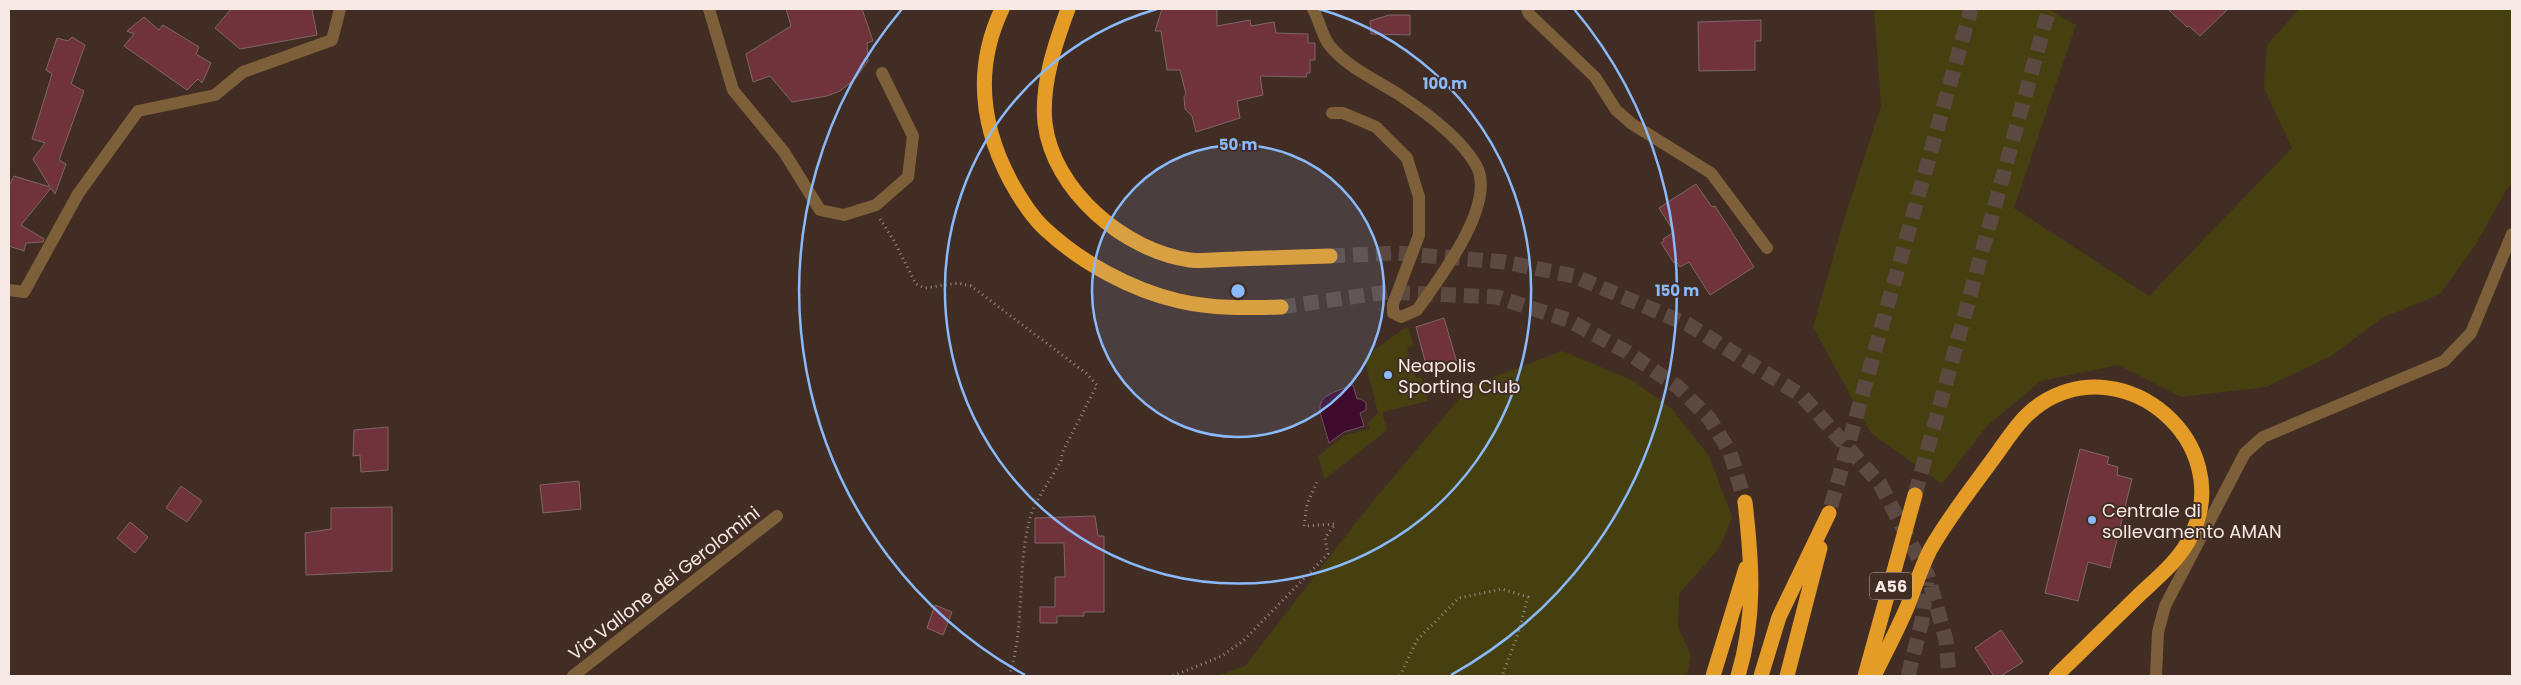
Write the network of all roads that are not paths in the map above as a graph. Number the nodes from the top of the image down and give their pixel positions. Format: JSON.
{"nodes":[{"id":1,"x":340,"y":9,"type":"edge"},
{"id":2,"x":709,"y":9,"type":"edge"},
{"id":3,"x":1002,"y":9,"type":"edge"},
{"id":4,"x":1068,"y":9,"type":"edge"},
{"id":5,"x":1313,"y":9,"type":"edge"},
{"id":6,"x":1527,"y":9,"type":"edge"},
{"id":7,"x":882,"y":73,"type":"dead end"},
{"id":8,"x":1332,"y":113,"type":"dead end"},
{"id":9,"x":2512,"y":234,"type":"edge"},
{"id":10,"x":1767,"y":248,"type":"dead end"},
{"id":11,"x":1330,"y":256,"type":"tunnel mouth"},
{"id":12,"x":9,"y":290,"type":"edge"},
{"id":13,"x":1281,"y":307,"type":"tunnel mouth"},
{"id":14,"x":1915,"y":496,"type":"tunnel mouth"},
{"id":15,"x":1745,"y":502,"type":"tunnel mouth"},
{"id":16,"x":777,"y":516,"type":"dead end"},
{"id":17,"x":1748,"y":525,"type":"junction"},
{"id":18,"x":573,"y":676,"type":"edge"},
{"id":19,"x":1713,"y":676,"type":"edge"},
{"id":20,"x":1738,"y":676,"type":"edge"},
{"id":21,"x":1761,"y":676,"type":"edge"},
{"id":22,"x":1788,"y":676,"type":"edge"},
{"id":23,"x":1865,"y":676,"type":"edge"},
{"id":24,"x":1874,"y":676,"type":"edge"},
{"id":25,"x":2056,"y":676,"type":"edge"},
{"id":26,"x":2156,"y":676,"type":"edge"}],
"edges":[{"from":1,"to":12,"type":"street"},
{"from":2,"to":7,"type":"street"},
{"from":3,"to":13,"type":"highway"},
{"from":4,"to":11,"type":"highway"},
{"from":5,"to":8,"type":"street"},
{"from":6,"to":10,"type":"street"},
{"from":9,"to":26,"type":"street"},
{"from":14,"to":23,"type":"highway","number":"A56"},
{"from":15,"to":17,"type":"highway"},
{"from":16,"to":18,"type":"street","name":"Via Vallone dei Gerolomini"},
{"from":17,"to":19,"type":"highway"},
{"from":17,"to":20,"type":"highway"},
{"from":21,"to":22,"type":"highway"},
{"from":24,"to":25,"type":"highway"}]}
